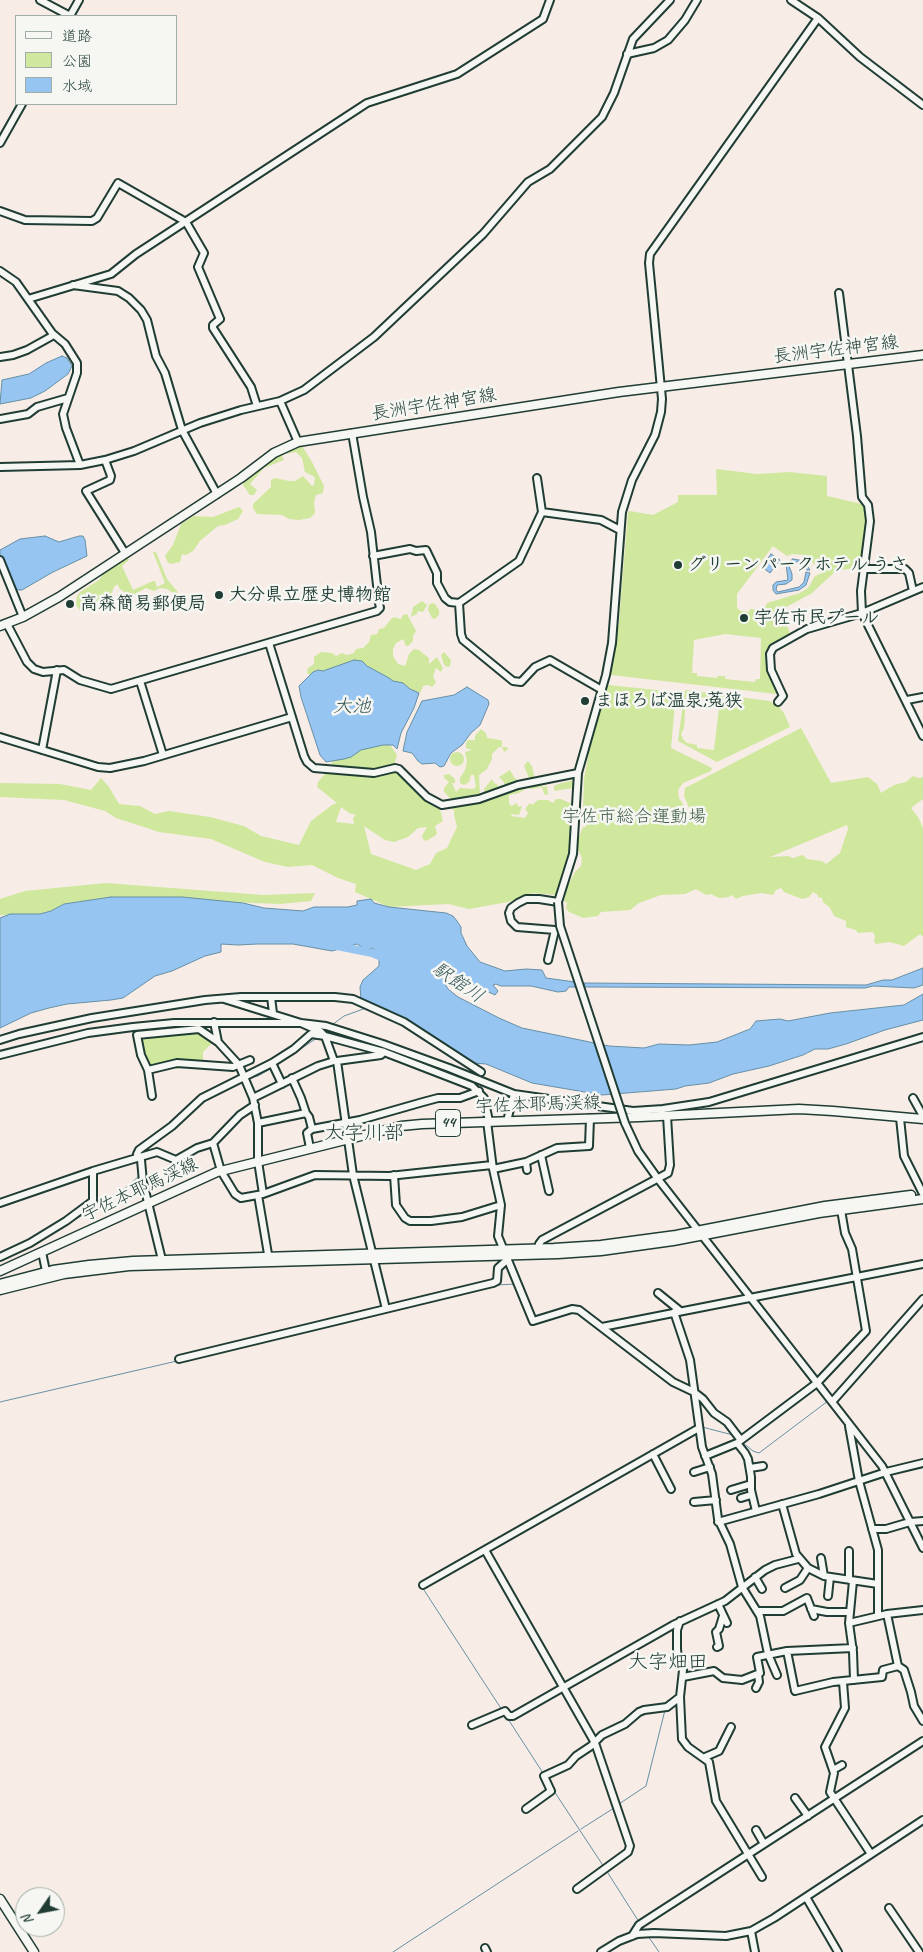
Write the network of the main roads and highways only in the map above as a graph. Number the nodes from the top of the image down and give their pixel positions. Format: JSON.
{"nodes":[{"id":1,"x":923,"y":355,"type":"edge"},
{"id":2,"x":3,"y":625,"type":"edge"},
{"id":3,"x":923,"y":1118,"type":"edge"},
{"id":4,"x":923,"y":1194,"type":"edge"},
{"id":5,"x":923,"y":1199,"type":"edge"},
{"id":6,"x":701,"y":1233,"type":"junction"},
{"id":7,"x":269,"y":1260,"type":"junction"},
{"id":8,"x":0,"y":1271,"type":"edge"},
{"id":9,"x":46,"y":1275,"type":"junction"},
{"id":10,"x":0,"y":1284,"type":"edge"},
{"id":11,"x":0,"y":1290,"type":"edge"},
{"id":12,"x":0,"y":1899,"type":"edge"},
{"id":13,"x":34,"y":1952,"type":"edge"}],
"edges":[{"from":1,"to":2,"type":"main road","name":"長洲宇佐神宮線"},
{"from":3,"to":8,"type":"main road","name":"宇佐本耶馬渓線","number":"44"},
{"from":4,"to":6,"type":"main road"},
{"from":5,"to":6,"type":"main road"},
{"from":6,"to":7,"type":"main road"},
{"from":7,"to":9,"type":"main road"},
{"from":7,"to":9,"type":"main road"},
{"from":9,"to":10,"type":"main road"},
{"from":9,"to":11,"type":"main road"},
{"from":12,"to":13,"type":"main road"}]}
